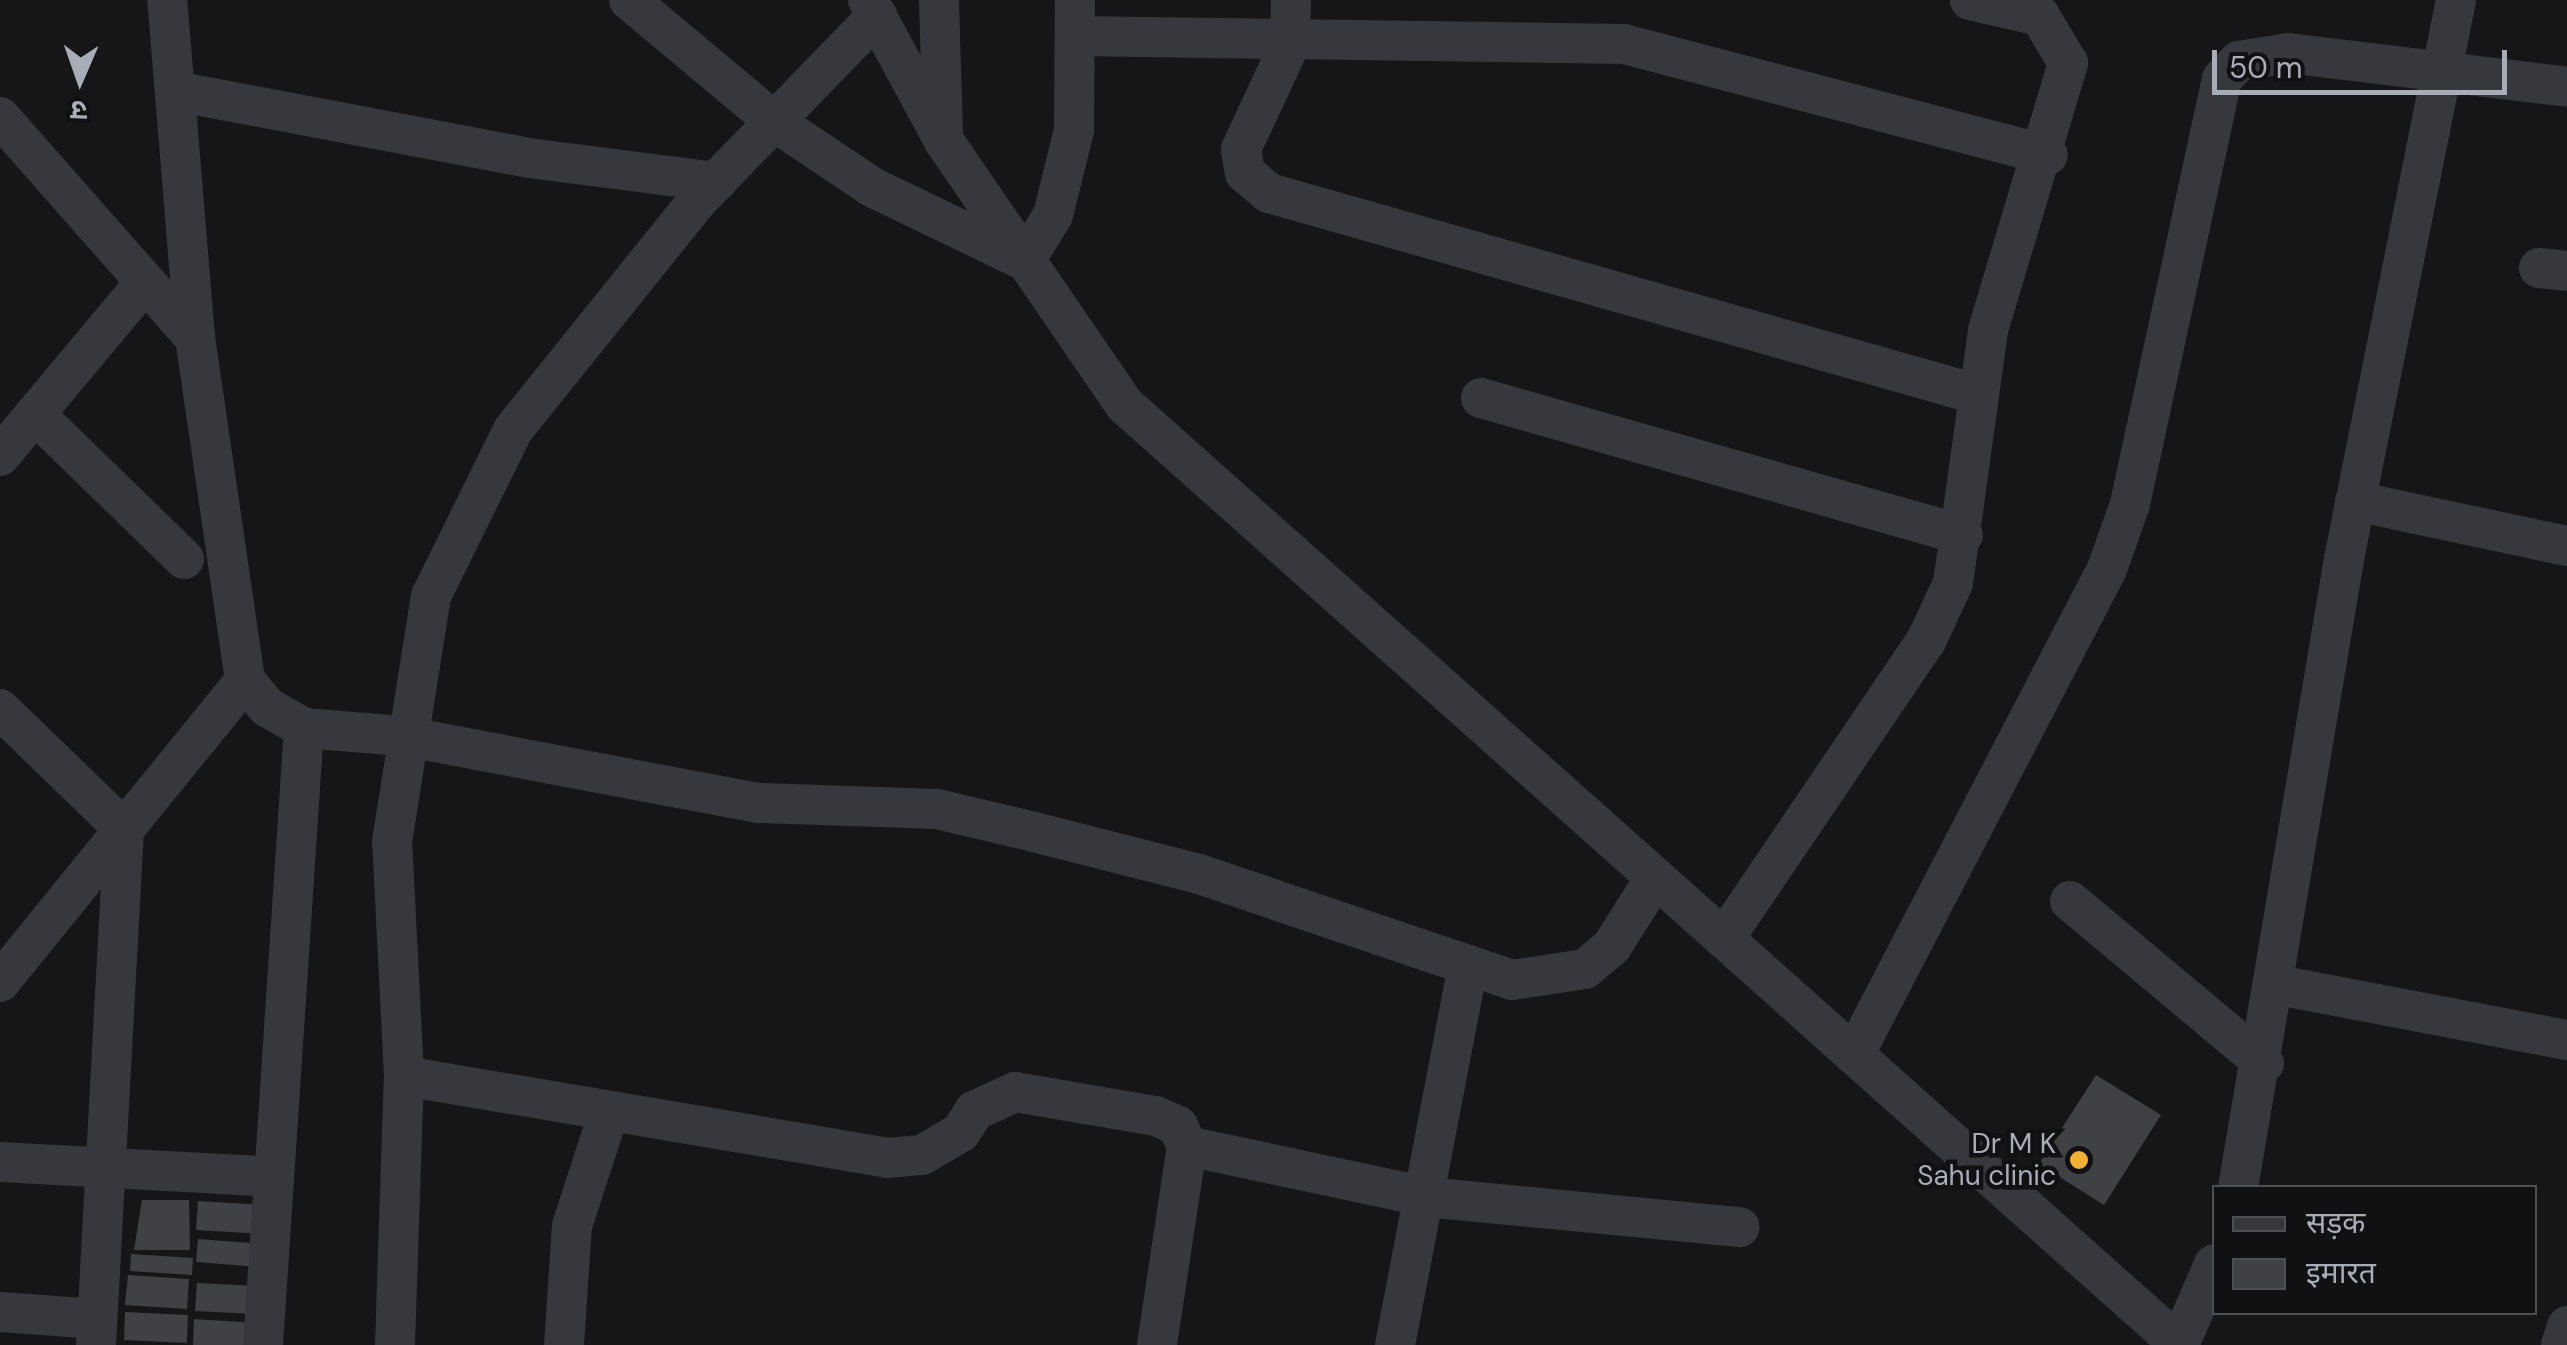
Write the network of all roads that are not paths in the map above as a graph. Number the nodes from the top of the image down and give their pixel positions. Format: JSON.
{"nodes":[{"id":1,"x":168,"y":0,"type":"edge"},
{"id":2,"x":629,"y":0,"type":"edge"},
{"id":3,"x":939,"y":0,"type":"edge"},
{"id":4,"x":1291,"y":0,"type":"edge"},
{"id":5,"x":1970,"y":0,"type":"edge"},
{"id":6,"x":2456,"y":0,"type":"edge"},
{"id":7,"x":872,"y":8,"type":"edge"},
{"id":8,"x":2040,"y":8,"type":"edge"},
{"id":9,"x":1076,"y":18,"type":"edge"},
{"id":10,"x":1290,"y":44,"type":"junction"},
{"id":11,"x":2444,"y":69,"type":"junction"},
{"id":12,"x":2567,"y":87,"type":"edge"},
{"id":13,"x":175,"y":92,"type":"junction"},
{"id":14,"x":0,"y":117,"type":"edge"},
{"id":15,"x":774,"y":122,"type":"junction"},
{"id":16,"x":944,"y":141,"type":"junction"},
{"id":17,"x":2048,"y":155,"type":"junction"},
{"id":18,"x":716,"y":182,"type":"junction"},
{"id":19,"x":1026,"y":261,"type":"junction"},
{"id":20,"x":144,"y":284,"type":"junction"},
{"id":21,"x":195,"y":338,"type":"junction"},
{"id":22,"x":1976,"y":394,"type":"junction"},
{"id":23,"x":1481,"y":398,"type":"dead end"},
{"id":24,"x":35,"y":414,"type":"junction"},
{"id":25,"x":0,"y":456,"type":"edge"},
{"id":26,"x":2355,"y":501,"type":"junction"},
{"id":27,"x":1963,"y":535,"type":"junction"},
{"id":28,"x":2567,"y":546,"type":"edge"},
{"id":29,"x":184,"y":559,"type":"dead end"},
{"id":30,"x":245,"y":680,"type":"junction"},
{"id":31,"x":0,"y":709,"type":"edge"},
{"id":32,"x":304,"y":728,"type":"junction"},
{"id":33,"x":404,"y":736,"type":"junction"},
{"id":34,"x":124,"y":830,"type":"junction"},
{"id":35,"x":1655,"y":878,"type":"junction"},
{"id":36,"x":2070,"y":901,"type":"dead end"},
{"id":37,"x":1724,"y":939,"type":"junction"},
{"id":38,"x":1468,"y":966,"type":"junction"},
{"id":39,"x":0,"y":982,"type":"edge"},
{"id":40,"x":2278,"y":985,"type":"junction"},
{"id":41,"x":2567,"y":1040,"type":"edge"},
{"id":42,"x":1854,"y":1055,"type":"junction"},
{"id":43,"x":2264,"y":1063,"type":"junction"},
{"id":44,"x":404,"y":1076,"type":"junction"},
{"id":45,"x":609,"y":1112,"type":"junction"},
{"id":46,"x":1188,"y":1146,"type":"junction"},
{"id":47,"x":0,"y":1162,"type":"edge"},
{"id":48,"x":107,"y":1168,"type":"junction"},
{"id":49,"x":274,"y":1177,"type":"junction"},
{"id":50,"x":2239,"y":1185,"type":"edge"},
{"id":51,"x":1426,"y":1196,"type":"junction"},
{"id":52,"x":1740,"y":1227,"type":"dead end"},
{"id":53,"x":2212,"y":1269,"type":"edge"},
{"id":54,"x":0,"y":1312,"type":"edge"},
{"id":55,"x":2567,"y":1326,"type":"edge"},
{"id":56,"x":96,"y":1332,"type":"edge"},
{"id":57,"x":263,"y":1345,"type":"edge"},
{"id":58,"x":394,"y":1345,"type":"edge"},
{"id":59,"x":564,"y":1345,"type":"edge"},
{"id":60,"x":1157,"y":1345,"type":"edge"},
{"id":61,"x":1395,"y":1345,"type":"edge"},
{"id":62,"x":2179,"y":1345,"type":"edge"},
{"id":63,"x":2561,"y":1345,"type":"edge"}],
"edges":[{"from":1,"to":13,"type":"street"},
{"from":2,"to":15,"type":"street"},
{"from":3,"to":16,"type":"street"},
{"from":4,"to":10,"type":"street"},
{"from":5,"to":8,"type":"street"},
{"from":6,"to":11,"type":"street"},
{"from":7,"to":15,"type":"street"},
{"from":7,"to":16,"type":"street"},
{"from":8,"to":17,"type":"street"},
{"from":9,"to":10,"type":"street"},
{"from":9,"to":19,"type":"street"},
{"from":10,"to":17,"type":"street"},
{"from":10,"to":22,"type":"street"},
{"from":11,"to":12,"type":"street"},
{"from":11,"to":26,"type":"street"},
{"from":11,"to":42,"type":"street"},
{"from":13,"to":18,"type":"street"},
{"from":13,"to":21,"type":"street"},
{"from":14,"to":20,"type":"street"},
{"from":15,"to":18,"type":"street"},
{"from":15,"to":19,"type":"street"},
{"from":16,"to":19,"type":"street"},
{"from":17,"to":22,"type":"street"},
{"from":18,"to":33,"type":"street"},
{"from":19,"to":35,"type":"street"},
{"from":20,"to":21,"type":"street"},
{"from":20,"to":24,"type":"street"},
{"from":21,"to":30,"type":"street"},
{"from":22,"to":27,"type":"street"},
{"from":23,"to":27,"type":"street"},
{"from":24,"to":25,"type":"street"},
{"from":24,"to":29,"type":"street"},
{"from":26,"to":28,"type":"street"},
{"from":26,"to":40,"type":"street"},
{"from":27,"to":37,"type":"street"},
{"from":30,"to":32,"type":"street"},
{"from":30,"to":34,"type":"street"},
{"from":31,"to":34,"type":"street"},
{"from":32,"to":33,"type":"street"},
{"from":32,"to":49,"type":"street"},
{"from":33,"to":38,"type":"street"},
{"from":33,"to":44,"type":"street"},
{"from":34,"to":39,"type":"street"},
{"from":34,"to":48,"type":"street"},
{"from":35,"to":37,"type":"street"},
{"from":35,"to":38,"type":"street"},
{"from":36,"to":43,"type":"street"},
{"from":37,"to":42,"type":"street"},
{"from":38,"to":51,"type":"street"},
{"from":40,"to":41,"type":"street"},
{"from":40,"to":43,"type":"street"},
{"from":42,"to":62,"type":"street"},
{"from":43,"to":50,"type":"street"},
{"from":44,"to":45,"type":"street"},
{"from":44,"to":58,"type":"street"},
{"from":45,"to":46,"type":"street"},
{"from":45,"to":59,"type":"street"},
{"from":46,"to":51,"type":"street"},
{"from":46,"to":60,"type":"street"},
{"from":47,"to":48,"type":"street"},
{"from":48,"to":49,"type":"street"},
{"from":48,"to":56,"type":"street"},
{"from":49,"to":57,"type":"street"},
{"from":51,"to":52,"type":"street"},
{"from":51,"to":61,"type":"street"},
{"from":53,"to":62,"type":"street"},
{"from":54,"to":56,"type":"street"},
{"from":55,"to":63,"type":"street"}]}
